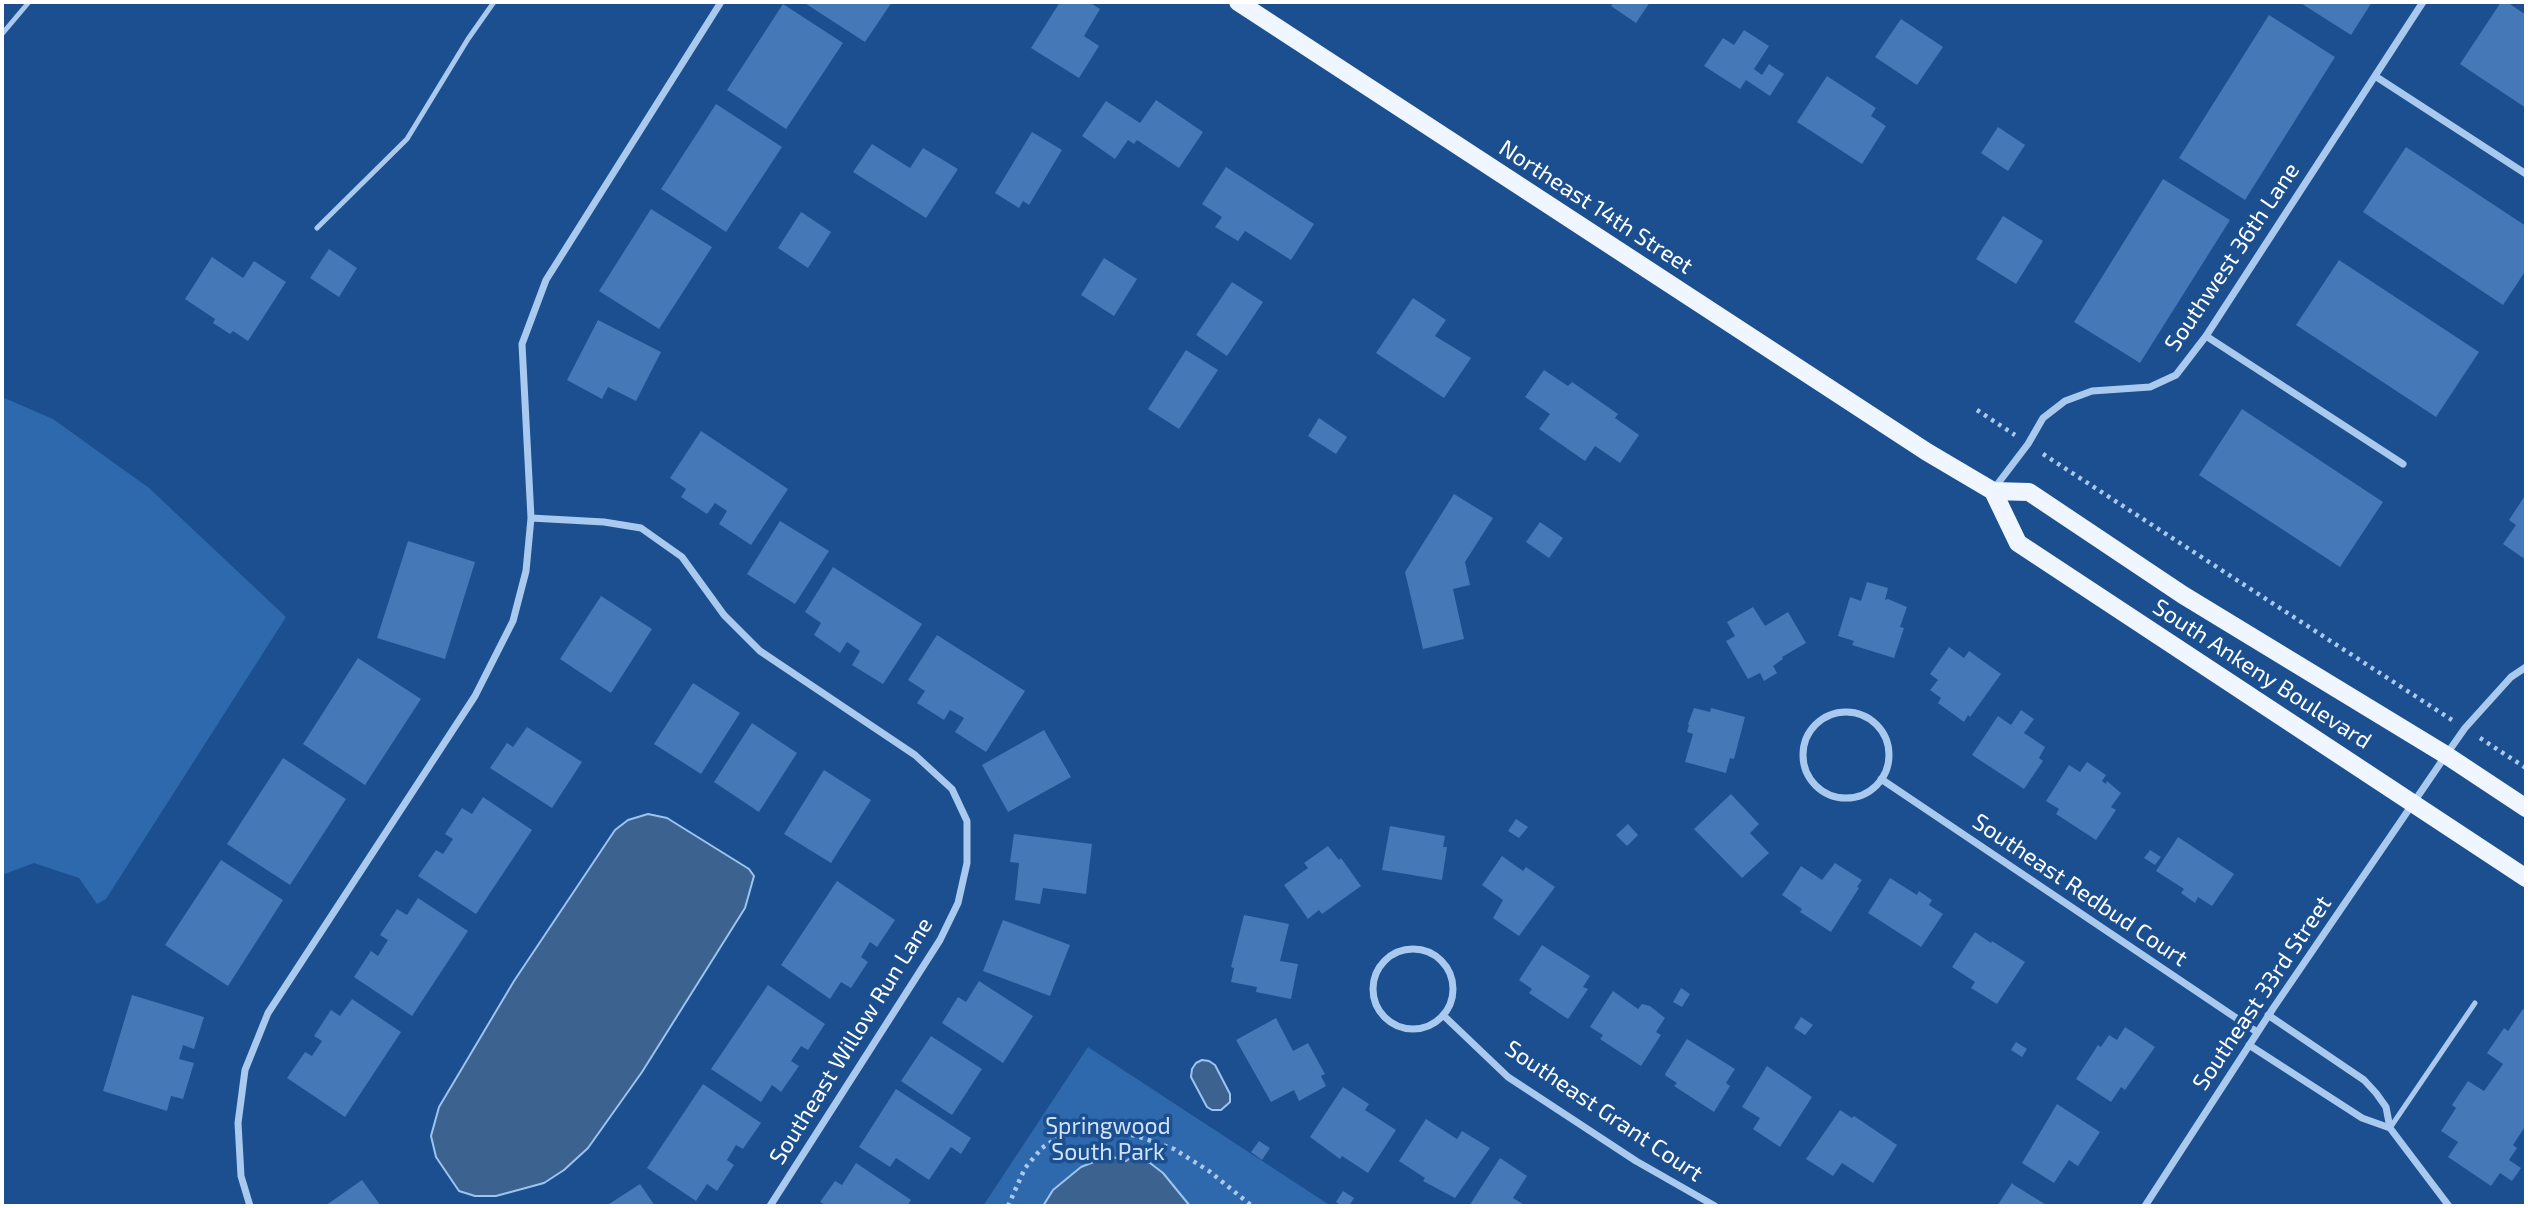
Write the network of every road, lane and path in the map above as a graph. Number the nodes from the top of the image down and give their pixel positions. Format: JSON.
{"nodes":[{"id":1,"x":29,"y":2,"type":"edge"},
{"id":2,"x":494,"y":2,"type":"edge"},
{"id":3,"x":720,"y":2,"type":"edge"},
{"id":4,"x":1238,"y":2,"type":"edge"},
{"id":5,"x":2423,"y":2,"type":"edge"},
{"id":6,"x":2,"y":34,"type":"edge"},
{"id":7,"x":2375,"y":76,"type":"junction"},
{"id":8,"x":2526,"y":174,"type":"edge"},
{"id":9,"x":317,"y":228,"type":"dead end"},
{"id":10,"x":2206,"y":336,"type":"junction"},
{"id":11,"x":1978,"y":410,"type":"dead end"},
{"id":12,"x":2028,"y":444,"type":"junction"},
{"id":13,"x":1927,"y":452,"type":"joint"},
{"id":14,"x":2403,"y":464,"type":"dead end"},
{"id":15,"x":1993,"y":491,"type":"junction"},
{"id":16,"x":531,"y":518,"type":"junction"},
{"id":17,"x":2526,"y":667,"type":"edge"},
{"id":18,"x":2465,"y":728,"type":"junction"},
{"id":19,"x":2446,"y":755,"type":"junction"},
{"id":20,"x":2526,"y":768,"type":"edge"},
{"id":21,"x":1881,"y":779,"type":"junction"},
{"id":22,"x":2413,"y":803,"type":"junction"},
{"id":23,"x":2526,"y":808,"type":"edge"},
{"id":24,"x":2526,"y":878,"type":"edge"},
{"id":25,"x":2475,"y":1003,"type":"dead end"},
{"id":26,"x":1443,"y":1015,"type":"junction"},
{"id":27,"x":2269,"y":1015,"type":"junction"},
{"id":28,"x":2258,"y":1032,"type":"junction"},
{"id":29,"x":2249,"y":1045,"type":"junction"},
{"id":30,"x":2390,"y":1128,"type":"junction"},
{"id":31,"x":250,"y":1206,"type":"edge"},
{"id":32,"x":770,"y":1206,"type":"edge"},
{"id":33,"x":1008,"y":1206,"type":"edge"},
{"id":34,"x":1252,"y":1206,"type":"edge"},
{"id":35,"x":1715,"y":1206,"type":"edge"},
{"id":36,"x":2146,"y":1206,"type":"edge"},
{"id":37,"x":2449,"y":1206,"type":"edge"}],
"edges":[{"from":1,"to":6,"type":"lane"},
{"from":2,"to":9,"type":"lane"},
{"from":3,"to":16,"type":"street"},
{"from":4,"to":13,"type":"main road","name":"Northeast 14th Street"},
{"from":5,"to":7,"type":"street","name":"Southwest 36th Lane"},
{"from":7,"to":8,"type":"street"},
{"from":7,"to":10,"type":"street","name":"Southwest 36th Lane"},
{"from":10,"to":12,"type":"street","name":"Southwest 36th Lane"},
{"from":10,"to":14,"type":"street"},
{"from":11,"to":12,"type":"path"},
{"from":12,"to":15,"type":"street","name":"Southwest 36th Lane"},
{"from":12,"to":18,"type":"path"},
{"from":13,"to":15,"type":"main road","name":"South Ankeny Boulevard"},
{"from":15,"to":19,"type":"main road","name":"South Ankeny Boulevard"},
{"from":15,"to":22,"type":"main road","name":"South Ankeny Boulevard"},
{"from":16,"to":31,"type":"street"},
{"from":16,"to":32,"type":"street","name":"Southeast Willow Run Lane"},
{"from":17,"to":18,"type":"street","name":"Southeast 33rd Street"},
{"from":18,"to":19,"type":"street","name":"Southeast 33rd Street"},
{"from":18,"to":20,"type":"path"},
{"from":19,"to":22,"type":"street","name":"Southeast 33rd Street"},
{"from":19,"to":23,"type":"main road","name":"South Ankeny Boulevard"},
{"from":21,"to":21,"type":"street"},
{"from":21,"to":28,"type":"street","name":"Southeast Redbud Court"},
{"from":22,"to":24,"type":"main road","name":"South Ankeny Boulevard"},
{"from":22,"to":27,"type":"street","name":"Southeast 33rd Street"},
{"from":25,"to":30,"type":"lane"},
{"from":26,"to":26,"type":"street"},
{"from":26,"to":35,"type":"street","name":"Southeast Grant Court"},
{"from":27,"to":28,"type":"street","name":"Southeast 33rd Street"},
{"from":27,"to":30,"type":"street"},
{"from":28,"to":29,"type":"street","name":"Southeast 33rd Street"},
{"from":29,"to":30,"type":"street"},
{"from":29,"to":36,"type":"street","name":"Southeast 33rd Street"},
{"from":30,"to":37,"type":"street"},
{"from":33,"to":34,"type":"path"}]}
